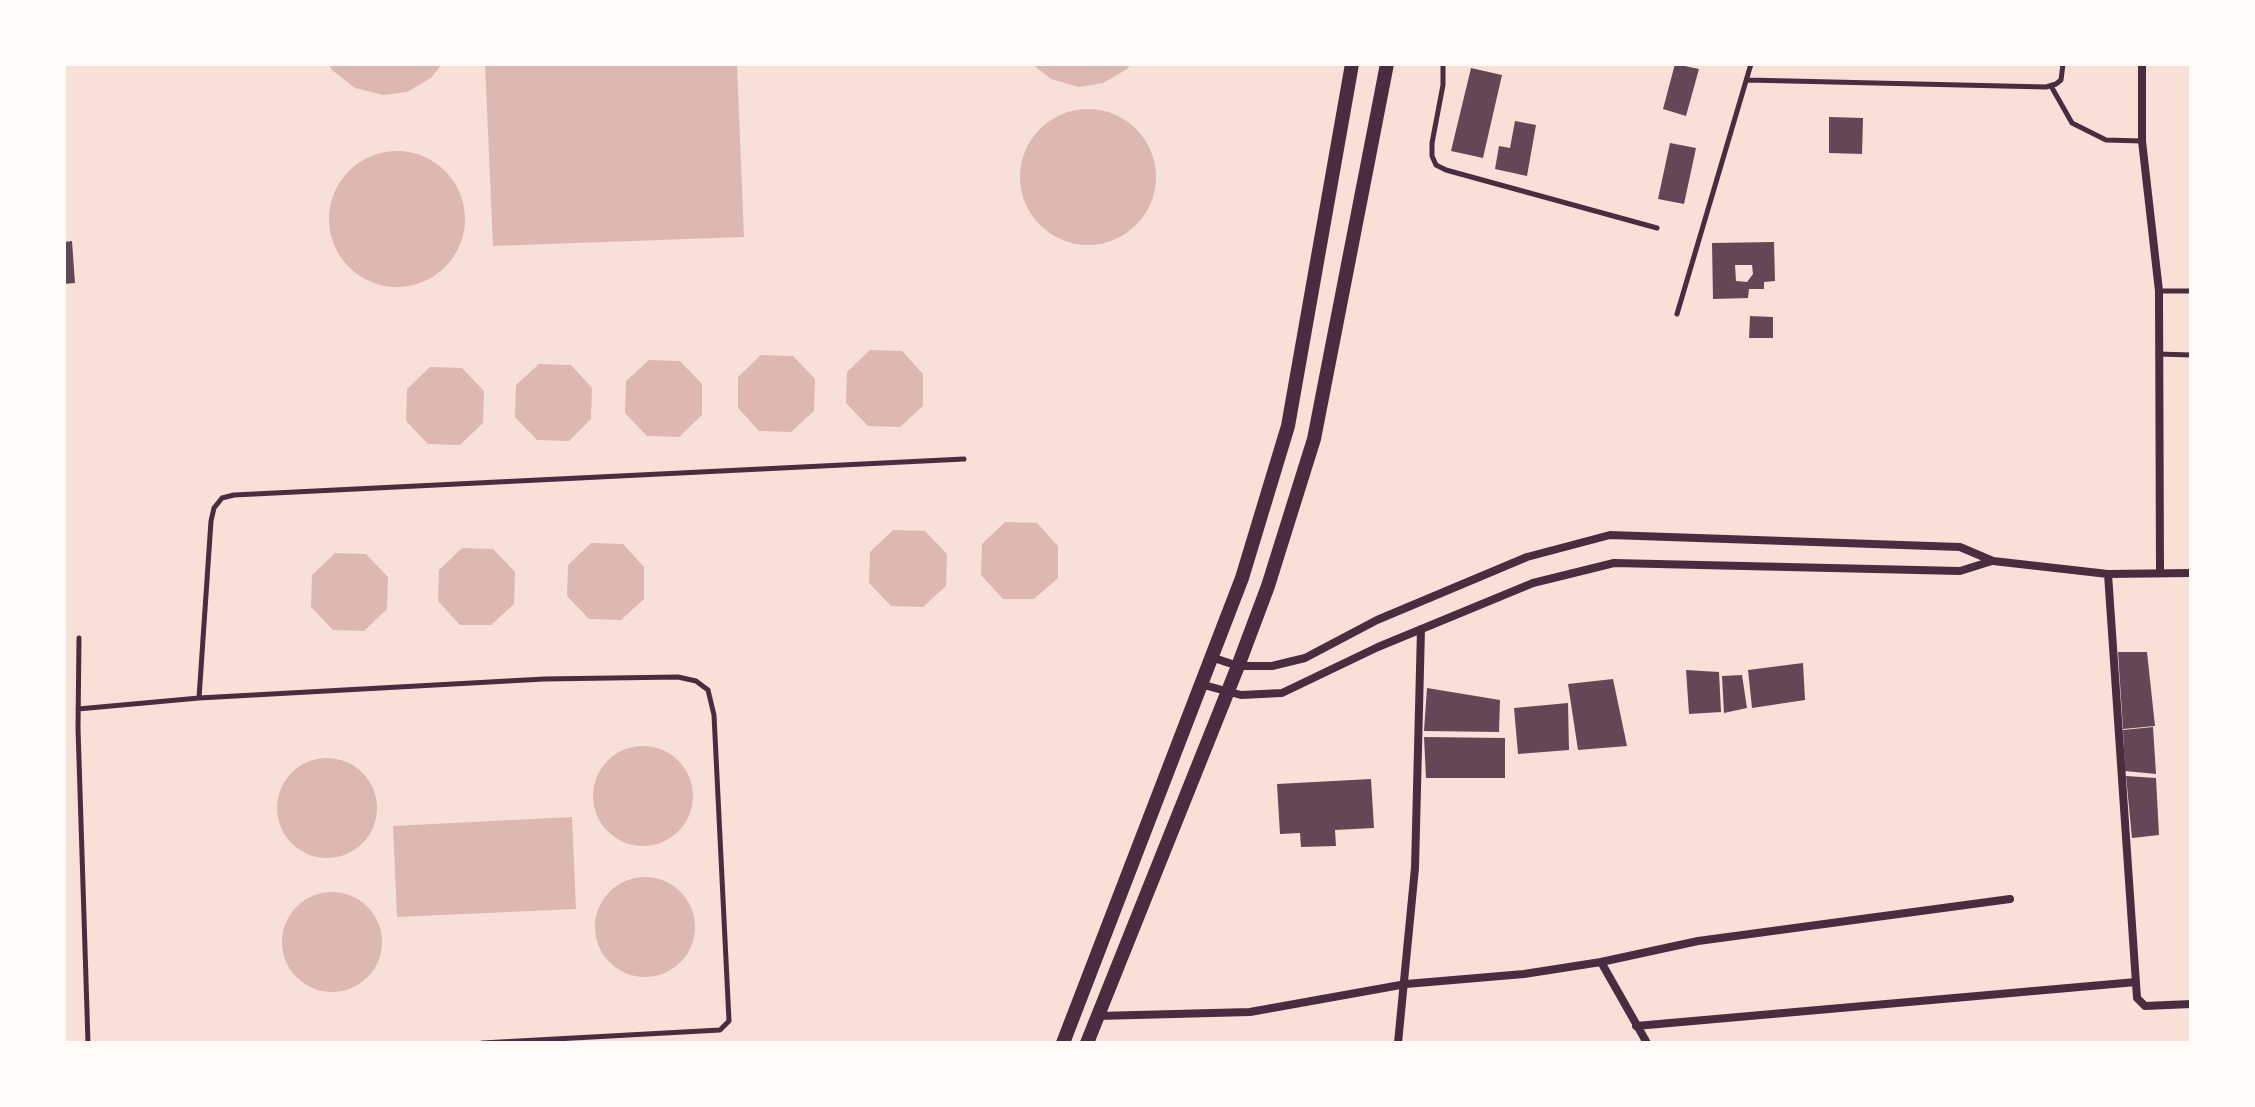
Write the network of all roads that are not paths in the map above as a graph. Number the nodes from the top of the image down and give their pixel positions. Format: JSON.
{"nodes":[{"id":1,"x":1352,"y":64,"type":"edge"},
{"id":2,"x":1387,"y":64,"type":"edge"},
{"id":3,"x":1443,"y":64,"type":"edge"},
{"id":4,"x":1751,"y":64,"type":"edge"},
{"id":5,"x":2063,"y":64,"type":"edge"},
{"id":6,"x":2142,"y":64,"type":"edge"},
{"id":7,"x":1747,"y":80,"type":"junction"},
{"id":8,"x":2051,"y":86,"type":"junction"},
{"id":9,"x":2142,"y":141,"type":"junction"},
{"id":10,"x":1657,"y":228,"type":"dead end"},
{"id":11,"x":2159,"y":291,"type":"junction"},
{"id":12,"x":2191,"y":291,"type":"edge"},
{"id":13,"x":1677,"y":314,"type":"dead end"},
{"id":14,"x":2157,"y":354,"type":"junction"},
{"id":15,"x":2191,"y":355,"type":"edge"},
{"id":16,"x":964,"y":459,"type":"dead end"},
{"id":17,"x":1993,"y":561,"type":"junction"},
{"id":18,"x":2160,"y":572,"type":"junction"},
{"id":19,"x":2191,"y":573,"type":"edge"},
{"id":20,"x":2108,"y":574,"type":"junction"},
{"id":21,"x":1421,"y":629,"type":"junction"},
{"id":22,"x":79,"y":638,"type":"dead end"},
{"id":23,"x":1211,"y":657,"type":"junction"},
{"id":24,"x":1238,"y":666,"type":"junction"},
{"id":25,"x":1200,"y":684,"type":"junction"},
{"id":26,"x":1227,"y":690,"type":"junction"},
{"id":27,"x":199,"y":698,"type":"junction"},
{"id":28,"x":78,"y":709,"type":"junction"},
{"id":29,"x":2010,"y":899,"type":"dead end"},
{"id":30,"x":1601,"y":962,"type":"junction"},
{"id":31,"x":2136,"y":982,"type":"junction"},
{"id":32,"x":1406,"y":984,"type":"junction"},
{"id":33,"x":2191,"y":1004,"type":"edge"},
{"id":34,"x":1098,"y":1016,"type":"junction"},
{"id":35,"x":1636,"y":1026,"type":"junction"},
{"id":36,"x":88,"y":1043,"type":"edge"},
{"id":37,"x":482,"y":1043,"type":"edge"},
{"id":38,"x":1063,"y":1043,"type":"edge"},
{"id":39,"x":1087,"y":1043,"type":"edge"},
{"id":40,"x":1398,"y":1043,"type":"edge"},
{"id":41,"x":1647,"y":1043,"type":"edge"}],
"edges":[{"from":1,"to":23,"type":"main road"},
{"from":2,"to":24,"type":"main road"},
{"from":3,"to":10,"type":"lane"},
{"from":4,"to":7,"type":"lane"},
{"from":5,"to":8,"type":"lane"},
{"from":6,"to":9,"type":"street"},
{"from":7,"to":8,"type":"lane"},
{"from":7,"to":13,"type":"lane"},
{"from":8,"to":9,"type":"lane"},
{"from":9,"to":11,"type":"street"},
{"from":11,"to":12,"type":"lane"},
{"from":11,"to":14,"type":"street"},
{"from":14,"to":15,"type":"lane"},
{"from":14,"to":18,"type":"street"},
{"from":16,"to":27,"type":"lane"},
{"from":17,"to":20,"type":"street"},
{"from":17,"to":21,"type":"street"},
{"from":17,"to":24,"type":"street"},
{"from":18,"to":19,"type":"street"},
{"from":18,"to":20,"type":"street"},
{"from":20,"to":31,"type":"street"},
{"from":21,"to":26,"type":"street"},
{"from":21,"to":32,"type":"street"},
{"from":22,"to":28,"type":"lane"},
{"from":23,"to":24,"type":"street"},
{"from":23,"to":25,"type":"main road"},
{"from":24,"to":26,"type":"main road"},
{"from":25,"to":26,"type":"street"},
{"from":25,"to":38,"type":"main road"},
{"from":26,"to":34,"type":"main road"},
{"from":27,"to":28,"type":"lane"},
{"from":27,"to":37,"type":"lane"},
{"from":28,"to":36,"type":"lane"},
{"from":29,"to":30,"type":"street"},
{"from":30,"to":32,"type":"street"},
{"from":30,"to":35,"type":"street"},
{"from":31,"to":33,"type":"street"},
{"from":31,"to":35,"type":"street"},
{"from":32,"to":34,"type":"street"},
{"from":32,"to":40,"type":"street"},
{"from":34,"to":39,"type":"main road"},
{"from":35,"to":41,"type":"street"}]}
